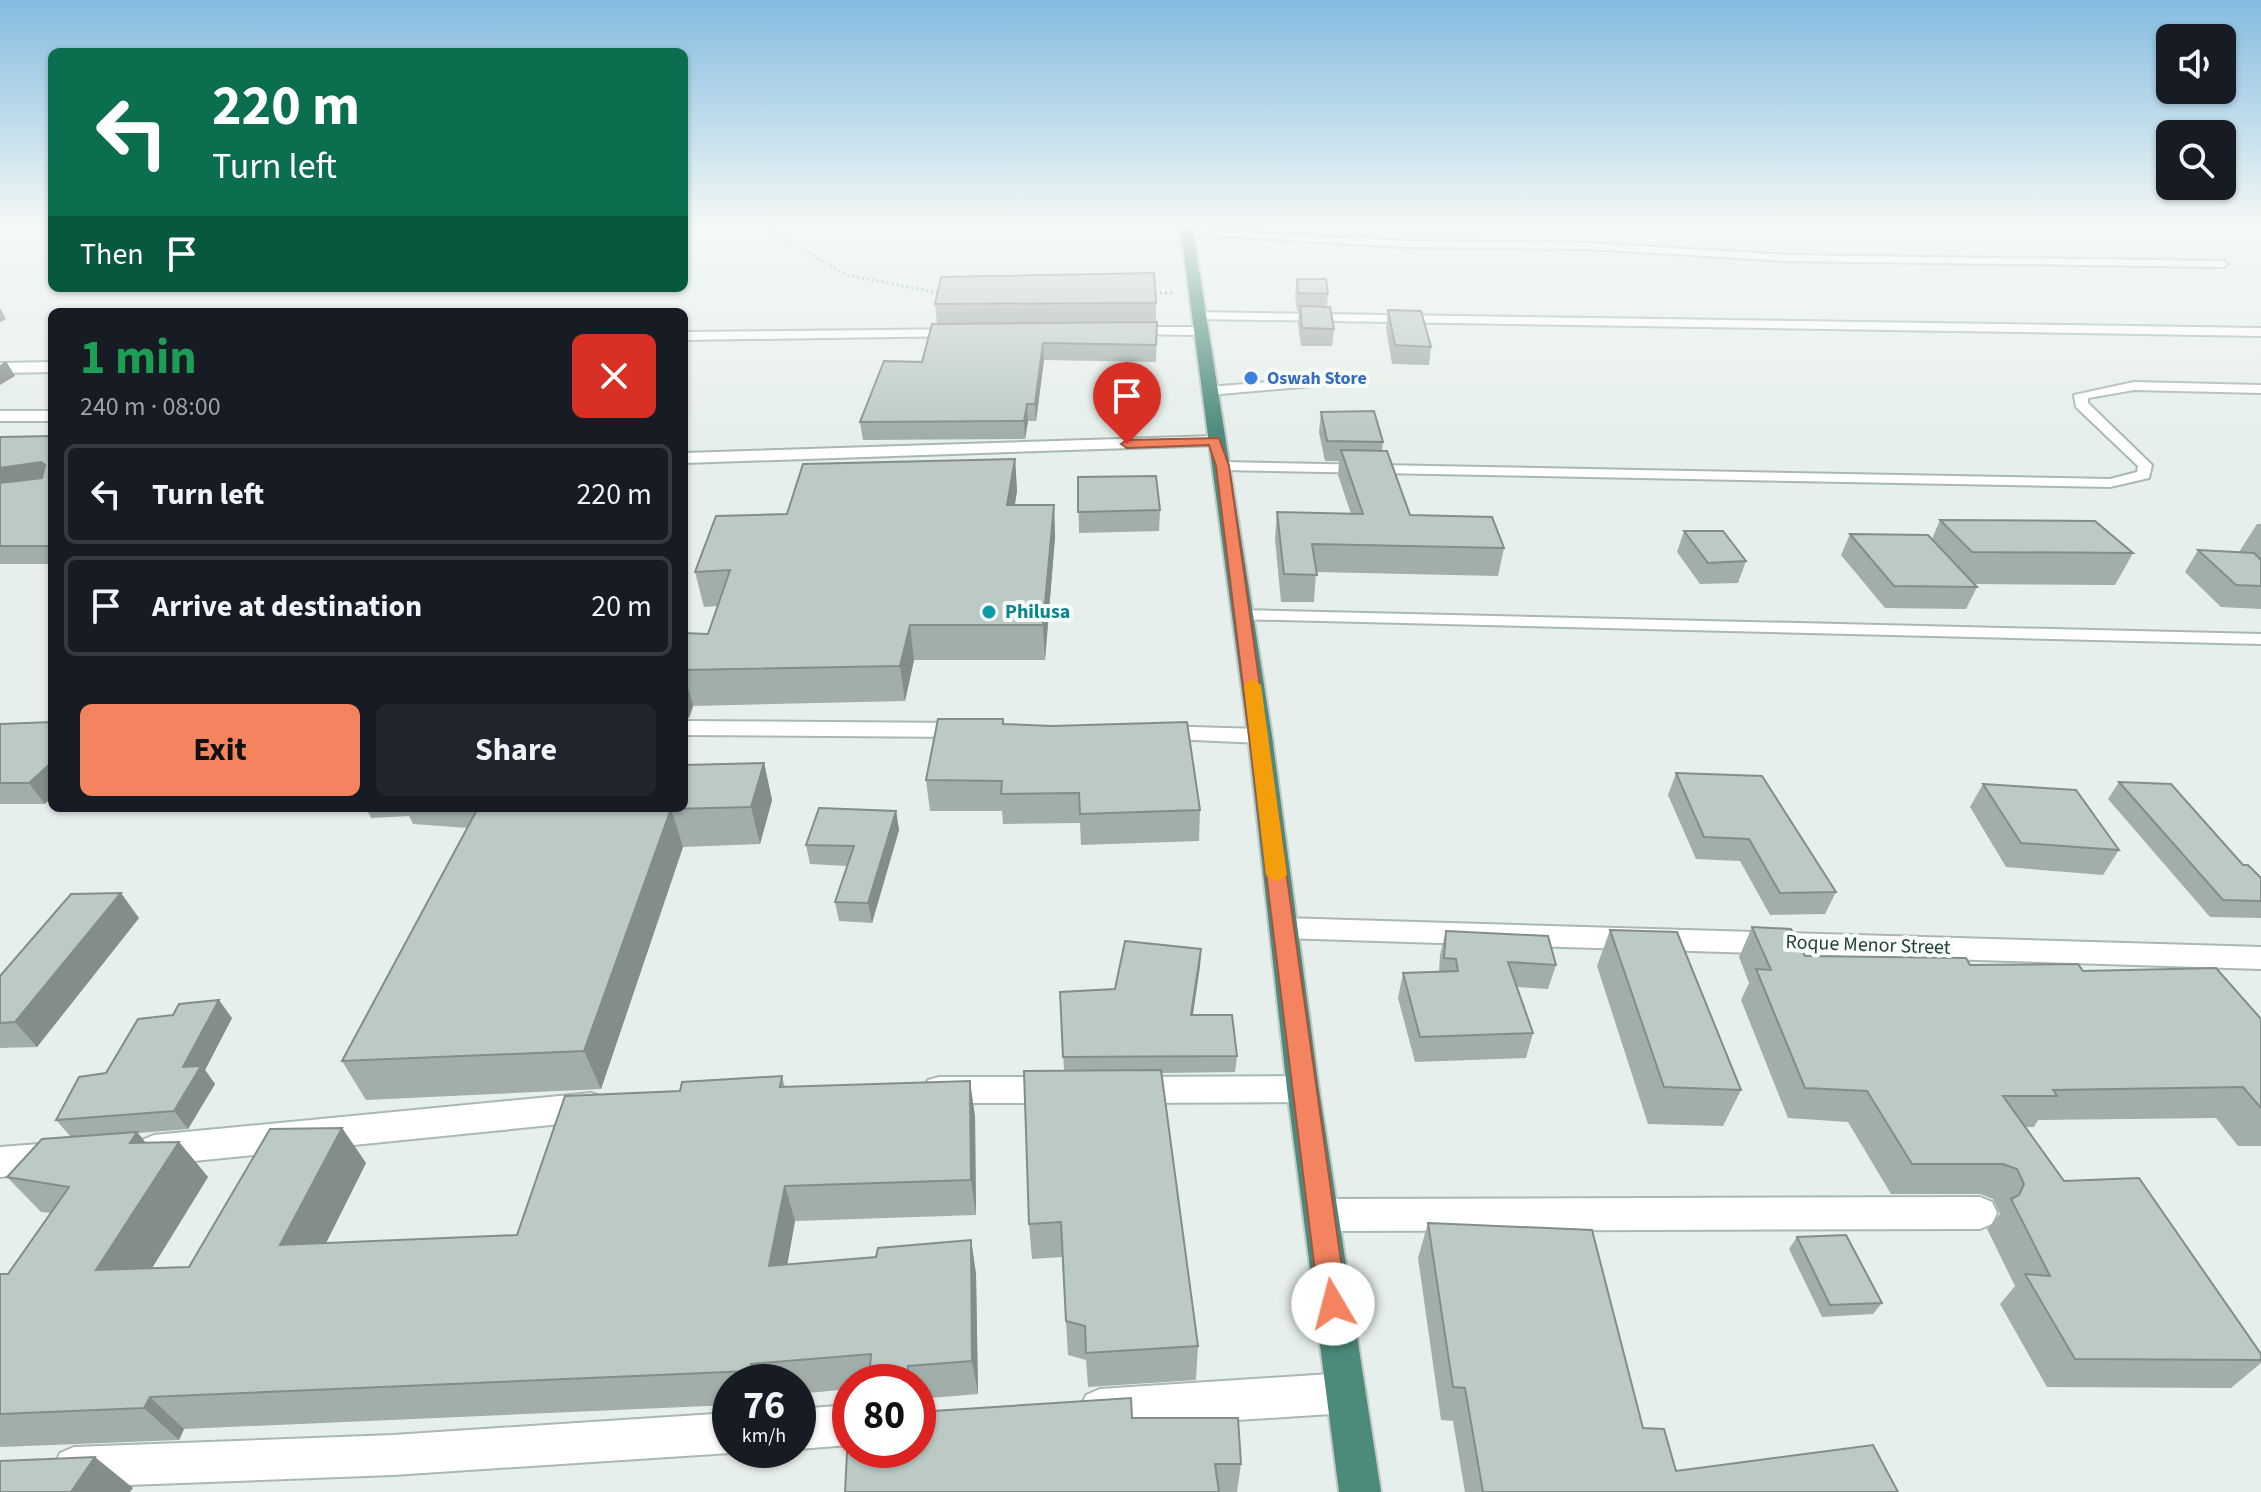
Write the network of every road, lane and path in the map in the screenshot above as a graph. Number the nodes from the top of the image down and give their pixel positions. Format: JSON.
{"nodes":[{"id":1,"x":1153,"y":295,"type":"edge"},
{"id":2,"x":1196,"y":295,"type":"edge"},
{"id":3,"x":1199,"y":313,"type":"junction"},
{"id":4,"x":1110,"y":331,"type":"edge"},
{"id":5,"x":972,"y":332,"type":"edge"},
{"id":6,"x":2261,"y":332,"type":"edge"},
{"id":7,"x":688,"y":336,"type":"edge"},
{"id":8,"x":48,"y":367,"type":"edge"},
{"id":9,"x":0,"y":368,"type":"edge"},
{"id":10,"x":1354,"y":379,"type":"dead end"},
{"id":11,"x":2261,"y":389,"type":"edge"},
{"id":12,"x":1209,"y":391,"type":"junction"},
{"id":13,"x":0,"y":416,"type":"edge"},
{"id":14,"x":48,"y":416,"type":"edge"},
{"id":15,"x":1219,"y":453,"type":"junction"},
{"id":16,"x":688,"y":458,"type":"edge"},
{"id":17,"x":1242,"y":615,"type":"junction"},
{"id":18,"x":2261,"y":639,"type":"edge"},
{"id":19,"x":688,"y":728,"type":"edge"},
{"id":20,"x":984,"y":730,"type":"edge"},
{"id":21,"x":1139,"y":733,"type":"edge"},
{"id":22,"x":1260,"y":736,"type":"junction"},
{"id":23,"x":1283,"y":928,"type":"junction"},
{"id":24,"x":2261,"y":958,"type":"edge"},
{"id":25,"x":1303,"y":1089,"type":"junction"},
{"id":26,"x":904,"y":1091,"type":"edge"},
{"id":27,"x":617,"y":1105,"type":"edge"},
{"id":28,"x":0,"y":1162,"type":"edge"},
{"id":29,"x":1980,"y":1213,"type":"dead end"},
{"id":30,"x":1320,"y":1215,"type":"junction"},
{"id":31,"x":1346,"y":1393,"type":"junction"},
{"id":32,"x":1061,"y":1411,"type":"edge"},
{"id":33,"x":712,"y":1434,"type":"edge"},
{"id":34,"x":31,"y":1469,"type":"edge"},
{"id":35,"x":1360,"y":1492,"type":"edge"}],
"edges":[{"from":1,"to":3,"type":"path"},
{"from":2,"to":3,"type":"highway"},
{"from":3,"to":4,"type":"street"},
{"from":3,"to":6,"type":"street"},
{"from":3,"to":12,"type":"highway"},
{"from":5,"to":7,"type":"street"},
{"from":8,"to":9,"type":"street"},
{"from":10,"to":12,"type":"lane"},
{"from":11,"to":15,"type":"lane"},
{"from":12,"to":15,"type":"highway"},
{"from":13,"to":14,"type":"street"},
{"from":15,"to":16,"type":"street"},
{"from":15,"to":17,"type":"highway"},
{"from":17,"to":18,"type":"lane"},
{"from":17,"to":22,"type":"highway"},
{"from":19,"to":20,"type":"street"},
{"from":21,"to":22,"type":"street"},
{"from":22,"to":23,"type":"highway"},
{"from":23,"to":24,"type":"street","name":"Roque Menor Street"},
{"from":23,"to":25,"type":"highway"},
{"from":25,"to":26,"type":"street"},
{"from":25,"to":30,"type":"highway"},
{"from":27,"to":28,"type":"street"},
{"from":29,"to":30,"type":"street"},
{"from":30,"to":31,"type":"highway"},
{"from":31,"to":32,"type":"street"},
{"from":31,"to":35,"type":"highway"},
{"from":33,"to":34,"type":"street"}]}
